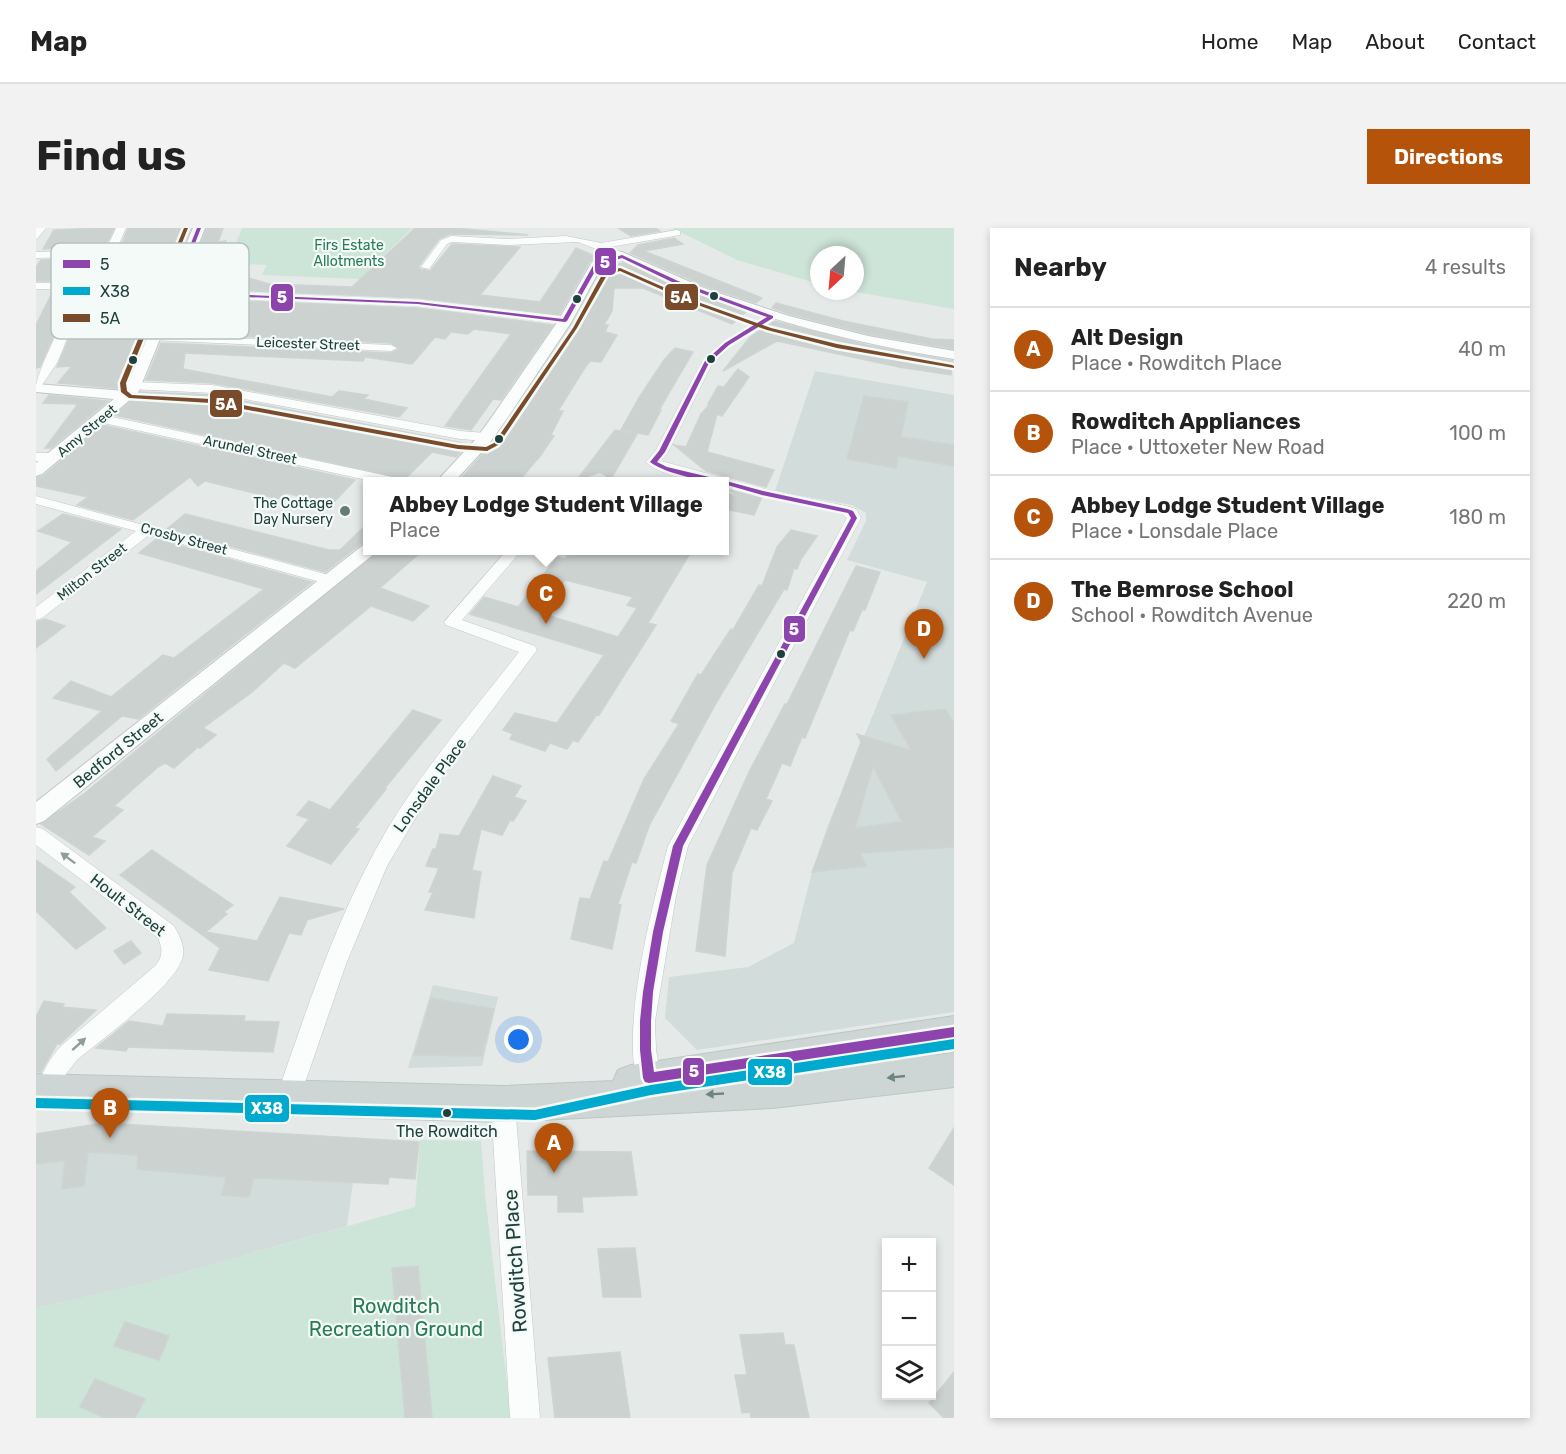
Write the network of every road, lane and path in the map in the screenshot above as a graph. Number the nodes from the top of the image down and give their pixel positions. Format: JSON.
{"nodes":[{"id":1,"x":41,"y":228,"type":"edge"},
{"id":2,"x":121,"y":228,"type":"edge"},
{"id":3,"x":199,"y":228,"type":"edge"},
{"id":4,"x":677,"y":233,"type":"dead end"},
{"id":5,"x":36,"y":237,"type":"edge"},
{"id":6,"x":114,"y":243,"type":"edge"},
{"id":7,"x":192,"y":243,"type":"edge"},
{"id":8,"x":603,"y":245,"type":"junction"},
{"id":9,"x":36,"y":255,"type":"edge"},
{"id":10,"x":51,"y":255,"type":"edge"},
{"id":11,"x":622,"y":256,"type":"junction"},
{"id":12,"x":426,"y":267,"type":"dead end"},
{"id":13,"x":249,"y":296,"type":"edge"},
{"id":14,"x":771,"y":317,"type":"junction"},
{"id":15,"x":565,"y":321,"type":"junction"},
{"id":16,"x":62,"y":339,"type":"edge"},
{"id":17,"x":154,"y":339,"type":"edge"},
{"id":18,"x":178,"y":339,"type":"edge"},
{"id":19,"x":390,"y":348,"type":"dead end"},
{"id":20,"x":954,"y":356,"type":"edge"},
{"id":21,"x":36,"y":387,"type":"edge"},
{"id":22,"x":131,"y":391,"type":"junction"},
{"id":23,"x":103,"y":419,"type":"junction"},
{"id":24,"x":486,"y":437,"type":"junction"},
{"id":25,"x":36,"y":457,"type":"edge"},
{"id":26,"x":56,"y":457,"type":"junction"},
{"id":27,"x":36,"y":471,"type":"edge"},
{"id":28,"x":374,"y":477,"type":"edge"},
{"id":29,"x":449,"y":477,"type":"edge"},
{"id":30,"x":702,"y":477,"type":"edge"},
{"id":31,"x":729,"y":484,"type":"edge"},
{"id":32,"x":36,"y":501,"type":"edge"},
{"id":33,"x":148,"y":529,"type":"junction"},
{"id":34,"x":363,"y":554,"type":"edge"},
{"id":35,"x":511,"y":555,"type":"edge"},
{"id":36,"x":331,"y":580,"type":"junction"},
{"id":37,"x":36,"y":615,"type":"edge"},
{"id":38,"x":36,"y":815,"type":"edge"},
{"id":39,"x":36,"y":834,"type":"edge"},
{"id":40,"x":954,"y":1032,"type":"edge"},
{"id":41,"x":954,"y":1070,"type":"edge"},
{"id":42,"x":651,"y":1088,"type":"junction"},
{"id":43,"x":39,"y":1093,"type":"edge"},
{"id":44,"x":288,"y":1098,"type":"junction"},
{"id":45,"x":519,"y":1103,"type":"junction"},
{"id":46,"x":525,"y":1418,"type":"edge"}],
"edges":[{"from":1,"to":5,"type":"street"},
{"from":2,"to":6,"type":"street"},
{"from":3,"to":7,"type":"street"},
{"from":4,"to":8,"type":"street"},
{"from":8,"to":11,"type":"street"},
{"from":8,"to":12,"type":"street"},
{"from":9,"to":10,"type":"street"},
{"from":11,"to":14,"type":"street"},
{"from":11,"to":15,"type":"street"},
{"from":13,"to":15,"type":"street"},
{"from":14,"to":20,"type":"street"},
{"from":14,"to":30,"type":"street"},
{"from":15,"to":24,"type":"street"},
{"from":16,"to":21,"type":"street"},
{"from":17,"to":22,"type":"street"},
{"from":18,"to":19,"type":"street","name":"Leicester Street"},
{"from":21,"to":22,"type":"street"},
{"from":22,"to":23,"type":"street","name":"Amy Street"},
{"from":22,"to":24,"type":"street"},
{"from":23,"to":26,"type":"street","name":"Amy Street"},
{"from":23,"to":28,"type":"street","name":"Arundel Street"},
{"from":24,"to":29,"type":"street"},
{"from":25,"to":26,"type":"street"},
{"from":26,"to":27,"type":"street","name":"Amy Street"},
{"from":31,"to":42,"type":"street"},
{"from":32,"to":33,"type":"street","name":"Crosby Street"},
{"from":33,"to":36,"type":"street","name":"Crosby Street"},
{"from":33,"to":37,"type":"street","name":"Milton Street"},
{"from":34,"to":36,"type":"street","name":"Bedford Street"},
{"from":35,"to":44,"type":"street","name":"Lonsdale Place"},
{"from":36,"to":38,"type":"street","name":"Bedford Street"},
{"from":43,"to":39,"type":"street","name":"Hoult Street","one_way":true},
{"from":40,"to":42,"type":"main road"},
{"from":41,"to":42,"type":"main road","one_way":true},
{"from":42,"to":45,"type":"main road"},
{"from":43,"to":44,"type":"main road"},
{"from":44,"to":45,"type":"main road"},
{"from":45,"to":46,"type":"street","name":"Rowditch Place"}]}
